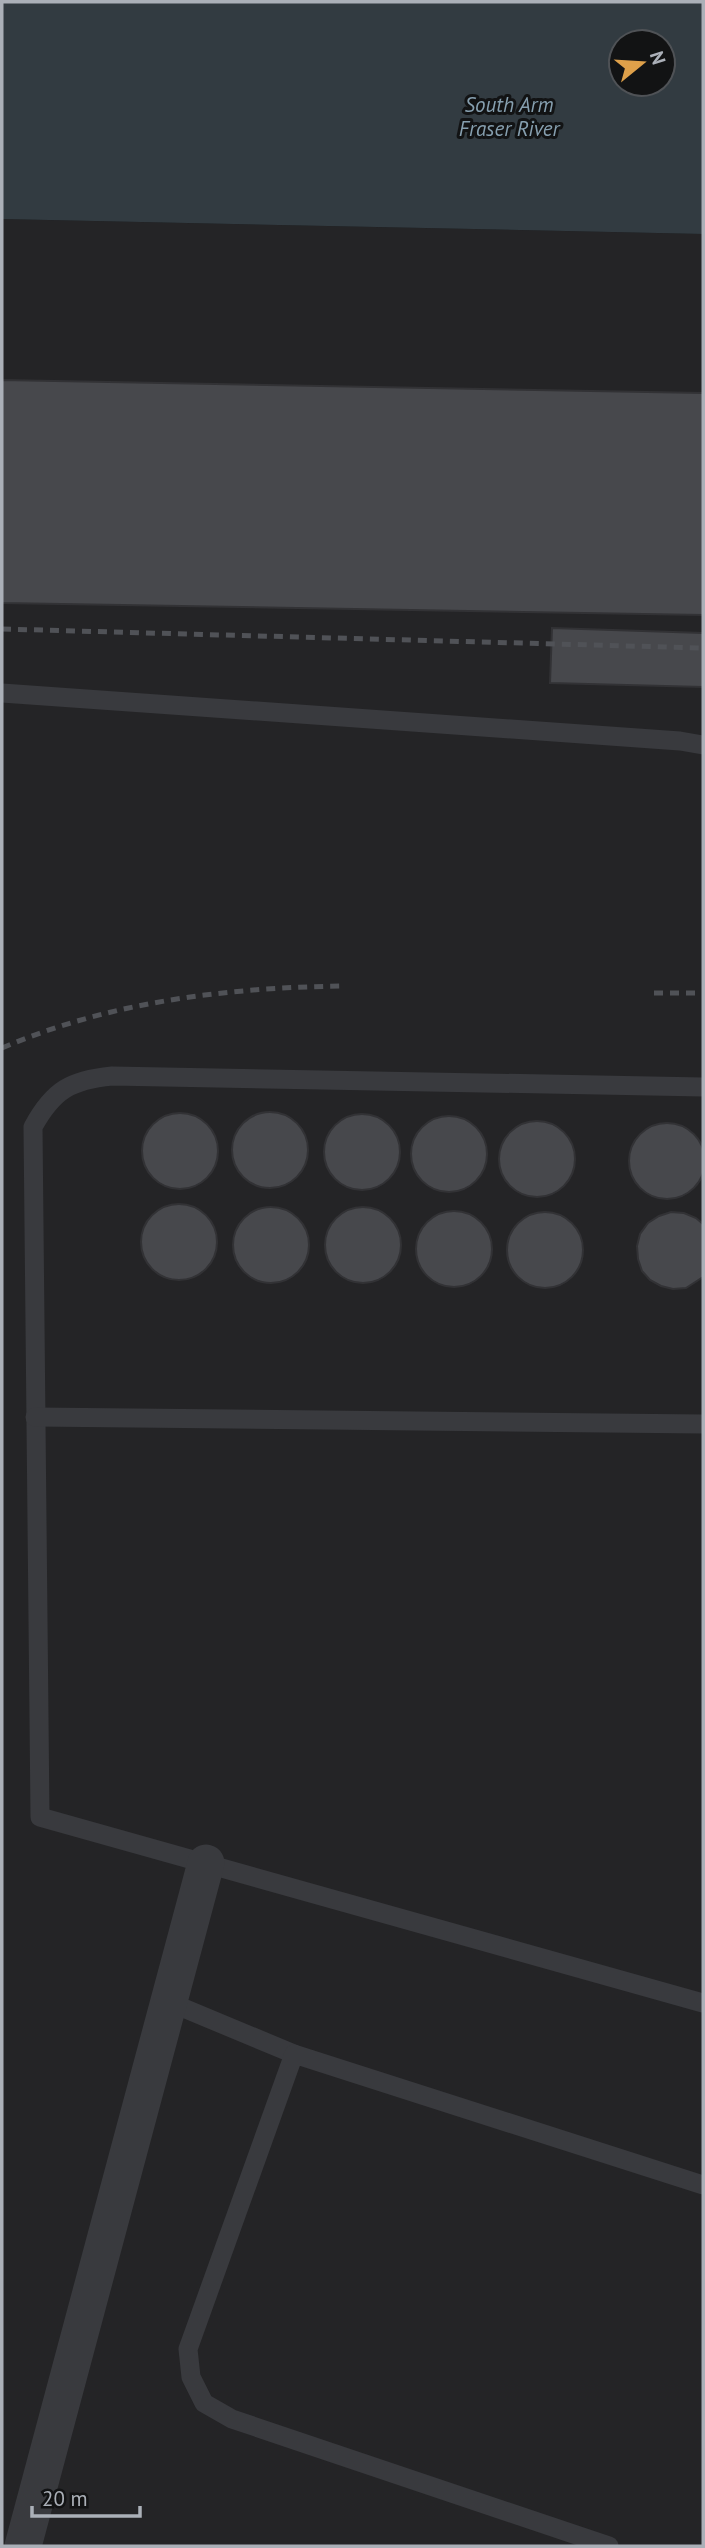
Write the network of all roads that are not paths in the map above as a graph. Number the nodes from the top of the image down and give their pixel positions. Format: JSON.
{"nodes":[{"id":1,"x":2,"y":693,"type":"edge"},
{"id":2,"x":703,"y":745,"type":"edge"},
{"id":3,"x":703,"y":1087,"type":"edge"},
{"id":4,"x":35,"y":1417,"type":"junction"},
{"id":5,"x":703,"y":1424,"type":"edge"},
{"id":6,"x":206,"y":1863,"type":"junction"},
{"id":7,"x":169,"y":2002,"type":"junction"},
{"id":8,"x":703,"y":2003,"type":"edge"},
{"id":9,"x":294,"y":2054,"type":"junction"},
{"id":10,"x":703,"y":2185,"type":"edge"},
{"id":11,"x":23,"y":2546,"type":"edge"},
{"id":12,"x":610,"y":2546,"type":"edge"}],
"edges":[{"from":1,"to":2,"type":"lane"},
{"from":3,"to":4,"type":"lane"},
{"from":4,"to":5,"type":"lane"},
{"from":4,"to":6,"type":"lane"},
{"from":6,"to":7,"type":"street"},
{"from":6,"to":8,"type":"lane"},
{"from":7,"to":9,"type":"lane"},
{"from":7,"to":11,"type":"street"},
{"from":9,"to":10,"type":"lane"},
{"from":9,"to":12,"type":"lane"}]}
